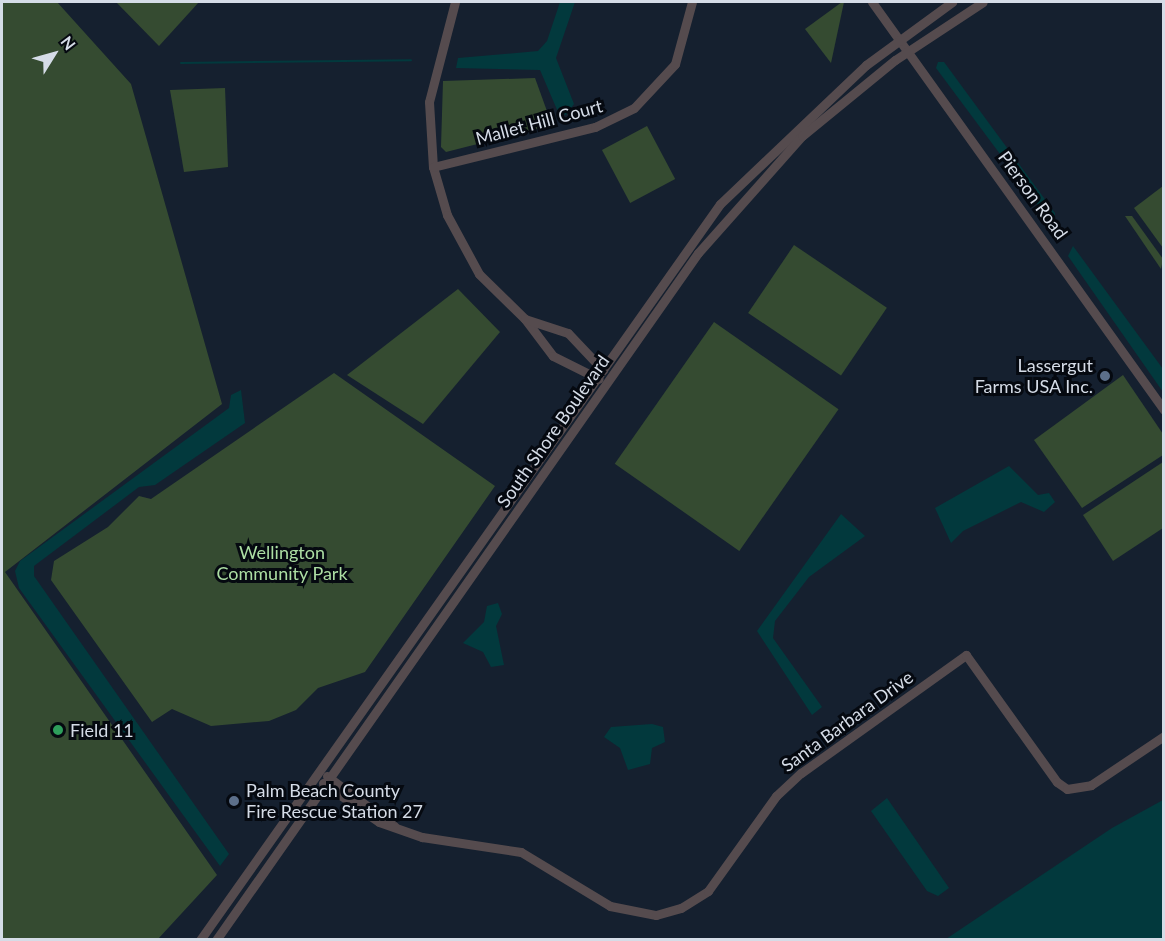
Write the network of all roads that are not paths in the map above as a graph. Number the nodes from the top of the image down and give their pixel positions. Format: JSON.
{"nodes":[{"id":1,"x":455,"y":2,"type":"edge"},
{"id":2,"x":692,"y":2,"type":"edge"},
{"id":3,"x":872,"y":2,"type":"edge"},
{"id":4,"x":952,"y":2,"type":"edge"},
{"id":5,"x":983,"y":2,"type":"edge"},
{"id":6,"x":899,"y":40,"type":"junction"},
{"id":7,"x":908,"y":52,"type":"junction"},
{"id":8,"x":433,"y":167,"type":"junction"},
{"id":9,"x":525,"y":319,"type":"junction"},
{"id":10,"x":601,"y":366,"type":"junction"},
{"id":11,"x":593,"y":377,"type":"junction"},
{"id":12,"x":607,"y":381,"type":"junction"},
{"id":13,"x":1164,"y":410,"type":"edge"},
{"id":14,"x":1164,"y":736,"type":"edge"},
{"id":15,"x":318,"y":776,"type":"junction"},
{"id":16,"x":333,"y":776,"type":"junction"},
{"id":17,"x":326,"y":787,"type":"junction"},
{"id":18,"x":394,"y":826,"type":"junction"},
{"id":19,"x":200,"y":939,"type":"edge"},
{"id":20,"x":216,"y":939,"type":"edge"}],
"edges":[{"from":1,"to":8,"type":"street"},
{"from":2,"to":8,"type":"street","name":"Mallet Hill Court"},
{"from":3,"to":6,"type":"street","name":"Pierson Road"},
{"from":4,"to":6,"type":"street","name":"South Shore Boulevard"},
{"from":5,"to":7,"type":"street","name":"South Shore Boulevard"},
{"from":6,"to":7,"type":"street","name":"Pierson Road"},
{"from":6,"to":10,"type":"street","name":"South Shore Boulevard"},
{"from":7,"to":12,"type":"street","name":"South Shore Boulevard"},
{"from":7,"to":13,"type":"street","name":"Pierson Road"},
{"from":8,"to":9,"type":"street"},
{"from":9,"to":10,"type":"street"},
{"from":9,"to":11,"type":"street"},
{"from":10,"to":11,"type":"street","name":"South Shore Boulevard"},
{"from":10,"to":12,"type":"street"},
{"from":11,"to":12,"type":"street"},
{"from":11,"to":15,"type":"street","name":"South Shore Boulevard"},
{"from":12,"to":16,"type":"street","name":"South Shore Boulevard"},
{"from":14,"to":18,"type":"street","name":"Santa Barbara Drive"},
{"from":15,"to":16,"type":"street"},
{"from":15,"to":17,"type":"street","name":"Santa Barbara Drive"},
{"from":15,"to":19,"type":"street","name":"South Shore Boulevard"},
{"from":16,"to":17,"type":"street","name":"South Shore Boulevard"},
{"from":16,"to":18,"type":"street","name":"Santa Barbara Drive"},
{"from":17,"to":18,"type":"street","name":"Santa Barbara Drive"},
{"from":17,"to":20,"type":"street","name":"South Shore Boulevard"}]}
